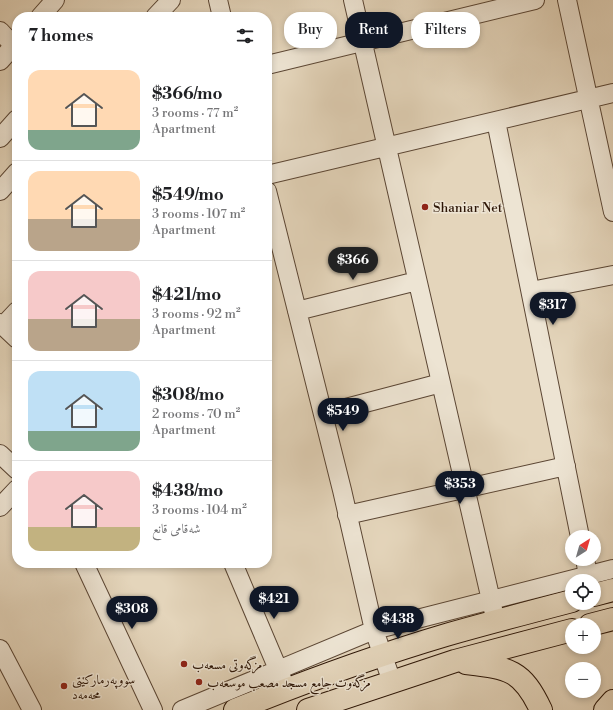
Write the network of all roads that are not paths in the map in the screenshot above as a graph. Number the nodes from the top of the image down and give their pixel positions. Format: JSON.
{"nodes":[{"id":1,"x":55,"y":0,"type":"edge"},
{"id":2,"x":171,"y":0,"type":"edge"},
{"id":3,"x":218,"y":0,"type":"edge"},
{"id":4,"x":353,"y":0,"type":"edge"},
{"id":5,"x":535,"y":0,"type":"edge"},
{"id":6,"x":567,"y":0,"type":"edge"},
{"id":7,"x":44,"y":12,"type":"edge"},
{"id":8,"x":160,"y":12,"type":"edge"},
{"id":9,"x":221,"y":12,"type":"edge"},
{"id":10,"x":356,"y":12,"type":"edge"},
{"id":11,"x":0,"y":31,"type":"edge"},
{"id":12,"x":403,"y":32,"type":"edge"},
{"id":13,"x":12,"y":42,"type":"edge"},
{"id":14,"x":345,"y":46,"type":"edge"},
{"id":15,"x":363,"y":48,"type":"edge"},
{"id":16,"x":12,"y":50,"type":"edge"},
{"id":17,"x":0,"y":61,"type":"edge"},
{"id":18,"x":272,"y":64,"type":"edge"},
{"id":19,"x":613,"y":93,"type":"edge"},
{"id":20,"x":588,"y":99,"type":"junction"},
{"id":21,"x":496,"y":121,"type":"junction"},
{"id":22,"x":12,"y":125,"type":"edge"},
{"id":23,"x":0,"y":138,"type":"edge"},
{"id":24,"x":386,"y":147,"type":"junction"},
{"id":25,"x":272,"y":174,"type":"edge"},
{"id":26,"x":12,"y":178,"type":"edge"},
{"id":27,"x":0,"y":191,"type":"edge"},
{"id":28,"x":613,"y":212,"type":"edge"},
{"id":29,"x":272,"y":214,"type":"edge"},
{"id":30,"x":613,"y":275,"type":"edge"},
{"id":31,"x":417,"y":281,"type":"junction"},
{"id":32,"x":531,"y":291,"type":"junction"},
{"id":33,"x":297,"y":311,"type":"junction"},
{"id":34,"x":12,"y":315,"type":"edge"},
{"id":35,"x":1,"y":325,"type":"edge"},
{"id":36,"x":12,"y":335,"type":"edge"},
{"id":37,"x":441,"y":383,"type":"junction"},
{"id":38,"x":323,"y":414,"type":"junction"},
{"id":39,"x":0,"y":454,"type":"edge"},
{"id":40,"x":12,"y":465,"type":"edge"},
{"id":41,"x":566,"y":466,"type":"junction"},
{"id":42,"x":465,"y":489,"type":"junction"},
{"id":43,"x":12,"y":494,"type":"edge"},
{"id":44,"x":0,"y":507,"type":"edge"},
{"id":45,"x":348,"y":515,"type":"junction"},
{"id":46,"x":579,"y":530,"type":"edge"},
{"id":47,"x":86,"y":568,"type":"edge"},
{"id":48,"x":235,"y":568,"type":"edge"},
{"id":49,"x":613,"y":569,"type":"edge"},
{"id":50,"x":596,"y":574,"type":"edge"},
{"id":51,"x":565,"y":582,"type":"edge"},
{"id":52,"x":601,"y":583,"type":"edge"},
{"id":53,"x":613,"y":590,"type":"edge"},
{"id":54,"x":491,"y":600,"type":"junction"},
{"id":55,"x":565,"y":603,"type":"edge"},
{"id":56,"x":613,"y":619,"type":"edge"},
{"id":57,"x":496,"y":622,"type":"junction"},
{"id":58,"x":601,"y":622,"type":"edge"},
{"id":59,"x":374,"y":630,"type":"junction"},
{"id":60,"x":565,"y":632,"type":"edge"},
{"id":61,"x":0,"y":649,"type":"edge"},
{"id":62,"x":382,"y":656,"type":"junction"},
{"id":63,"x":455,"y":661,"type":"junction"},
{"id":64,"x":283,"y":679,"type":"junction"},
{"id":65,"x":392,"y":682,"type":"junction"},
{"id":66,"x":613,"y":701,"type":"edge"},
{"id":67,"x":32,"y":710,"type":"edge"},
{"id":68,"x":153,"y":710,"type":"edge"},
{"id":69,"x":182,"y":710,"type":"edge"},
{"id":70,"x":235,"y":710,"type":"edge"},
{"id":71,"x":309,"y":710,"type":"edge"},
{"id":72,"x":541,"y":710,"type":"edge"},
{"id":73,"x":605,"y":710,"type":"edge"}],
"edges":[{"from":1,"to":7,"type":"street"},
{"from":2,"to":8,"type":"street"},
{"from":3,"to":9,"type":"street"},
{"from":4,"to":10,"type":"street"},
{"from":5,"to":12,"type":"street"},
{"from":6,"to":20,"type":"street"},
{"from":11,"to":13,"type":"street"},
{"from":14,"to":18,"type":"street"},
{"from":15,"to":24,"type":"street"},
{"from":16,"to":17,"type":"street"},
{"from":19,"to":20,"type":"street"},
{"from":20,"to":21,"type":"street"},
{"from":20,"to":28,"type":"street"},
{"from":21,"to":24,"type":"street"},
{"from":21,"to":32,"type":"street"},
{"from":22,"to":23,"type":"street"},
{"from":24,"to":25,"type":"street"},
{"from":24,"to":31,"type":"street"},
{"from":26,"to":27,"type":"street"},
{"from":29,"to":33,"type":"street"},
{"from":30,"to":32,"type":"street"},
{"from":31,"to":33,"type":"street"},
{"from":31,"to":37,"type":"street"},
{"from":32,"to":41,"type":"street"},
{"from":33,"to":38,"type":"street"},
{"from":34,"to":35,"type":"street"},
{"from":35,"to":36,"type":"street"},
{"from":37,"to":38,"type":"street"},
{"from":37,"to":42,"type":"street"},
{"from":38,"to":45,"type":"street"},
{"from":39,"to":40,"type":"street"},
{"from":41,"to":42,"type":"street"},
{"from":41,"to":46,"type":"street"},
{"from":42,"to":45,"type":"street"},
{"from":42,"to":54,"type":"street"},
{"from":43,"to":44,"type":"street"},
{"from":45,"to":59,"type":"street"},
{"from":47,"to":68,"type":"street"},
{"from":48,"to":64,"type":"street"},
{"from":49,"to":50,"type":"street"},
{"from":51,"to":54,"type":"street"},
{"from":52,"to":53,"type":"main road"},
{"from":54,"to":57,"type":"street"},
{"from":54,"to":59,"type":"street"},
{"from":55,"to":57,"type":"main road"},
{"from":56,"to":58,"type":"main road"},
{"from":57,"to":62,"type":"main road"},
{"from":59,"to":62,"type":"street"},
{"from":59,"to":64,"type":"street"},
{"from":60,"to":63,"type":"main road"},
{"from":61,"to":67,"type":"street"},
{"from":62,"to":64,"type":"main road"},
{"from":62,"to":65,"type":"street"},
{"from":63,"to":65,"type":"main road"},
{"from":63,"to":72,"type":"main road"},
{"from":64,"to":69,"type":"street"},
{"from":64,"to":70,"type":"main road"},
{"from":65,"to":71,"type":"main road"},
{"from":66,"to":73,"type":"main road"}]}
